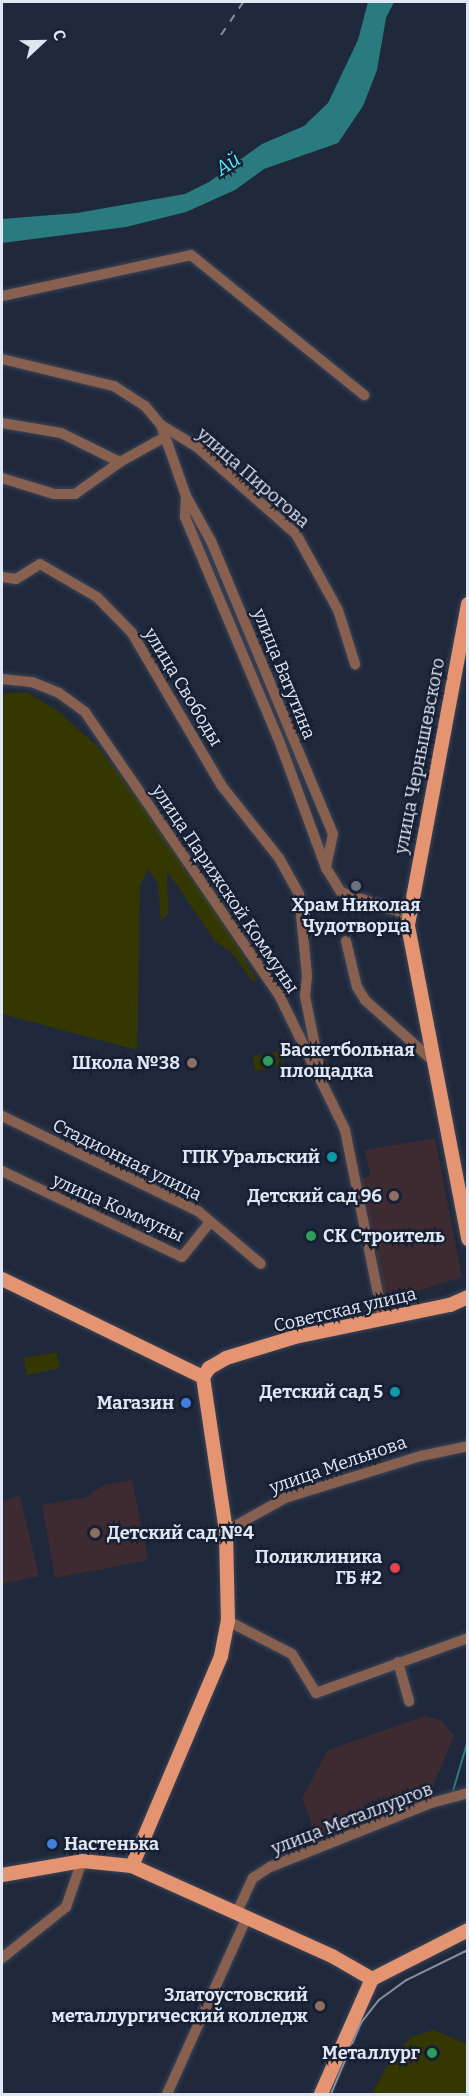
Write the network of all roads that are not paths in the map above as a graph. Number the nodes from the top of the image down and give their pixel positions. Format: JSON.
{"nodes":[{"id":1,"x":2,"y":296,"type":"edge"},
{"id":2,"x":2,"y":359,"type":"edge"},
{"id":3,"x":364,"y":396,"type":"dead end"},
{"id":4,"x":2,"y":423,"type":"edge"},
{"id":5,"x":160,"y":425,"type":"junction"},
{"id":6,"x":163,"y":438,"type":"junction"},
{"id":7,"x":120,"y":462,"type":"junction"},
{"id":8,"x":2,"y":478,"type":"edge"},
{"id":9,"x":186,"y":496,"type":"junction"},
{"id":10,"x":2,"y":578,"type":"edge"},
{"id":11,"x":468,"y":604,"type":"edge"},
{"id":12,"x":355,"y":664,"type":"dead end"},
{"id":13,"x":2,"y":679,"type":"edge"},
{"id":14,"x":326,"y":868,"type":"junction"},
{"id":15,"x":409,"y":915,"type":"junction"},
{"id":16,"x":346,"y":941,"type":"dead end"},
{"id":17,"x":431,"y":1059,"type":"junction"},
{"id":18,"x":324,"y":1092,"type":"junction"},
{"id":19,"x":2,"y":1116,"type":"edge"},
{"id":20,"x":2,"y":1170,"type":"edge"},
{"id":21,"x":210,"y":1222,"type":"junction"},
{"id":22,"x":468,"y":1239,"type":"edge"},
{"id":23,"x":261,"y":1264,"type":"dead end"},
{"id":24,"x":2,"y":1279,"type":"edge"},
{"id":25,"x":468,"y":1297,"type":"edge"},
{"id":26,"x":383,"y":1319,"type":"junction"},
{"id":27,"x":203,"y":1377,"type":"junction"},
{"id":28,"x":468,"y":1446,"type":"edge"},
{"id":29,"x":226,"y":1531,"type":"junction"},
{"id":30,"x":228,"y":1621,"type":"junction"},
{"id":31,"x":468,"y":1638,"type":"edge"},
{"id":32,"x":398,"y":1662,"type":"junction"},
{"id":33,"x":409,"y":1701,"type":"dead end"},
{"id":34,"x":468,"y":1793,"type":"edge"},
{"id":35,"x":81,"y":1861,"type":"junction"},
{"id":36,"x":132,"y":1866,"type":"junction"},
{"id":37,"x":2,"y":1875,"type":"edge"},
{"id":38,"x":241,"y":1916,"type":"junction"},
{"id":39,"x":468,"y":1930,"type":"edge"},
{"id":40,"x":2,"y":1958,"type":"edge"},
{"id":41,"x":372,"y":1979,"type":"junction"},
{"id":42,"x":167,"y":2094,"type":"edge"},
{"id":43,"x":321,"y":2094,"type":"edge"}],
"edges":[{"from":1,"to":3,"type":"street"},
{"from":2,"to":5,"type":"street","name":"улица Ватутина"},
{"from":4,"to":7,"type":"street"},
{"from":5,"to":6,"type":"street","name":"улица Ватутина"},
{"from":5,"to":12,"type":"street","name":"улица Пирогова"},
{"from":6,"to":7,"type":"street"},
{"from":6,"to":9,"type":"street","name":"улица Ватутина"},
{"from":7,"to":8,"type":"street"},
{"from":9,"to":14,"type":"street","name":"улица Ватутина"},
{"from":9,"to":14,"type":"street","name":"улица Ватутина"},
{"from":10,"to":18,"type":"street","name":"улица Свободы"},
{"from":11,"to":15,"type":"main road","name":"улица Чернышевского"},
{"from":13,"to":18,"type":"street","name":"улица Парижской Коммуны"},
{"from":14,"to":15,"type":"street","name":"улица Ватутина"},
{"from":15,"to":17,"type":"main road","name":"улица Чернышевского"},
{"from":16,"to":17,"type":"street"},
{"from":17,"to":22,"type":"main road","name":"улица Чернышевского"},
{"from":18,"to":26,"type":"street","name":"улица Парижской Коммуны"},
{"from":19,"to":21,"type":"street","name":"Стадионная улица"},
{"from":20,"to":21,"type":"street","name":"улица Коммуны"},
{"from":21,"to":23,"type":"street","name":"Стадионная улица"},
{"from":24,"to":27,"type":"main road"},
{"from":25,"to":26,"type":"main road","name":"Советская улица"},
{"from":26,"to":27,"type":"main road","name":"Советская улица"},
{"from":27,"to":29,"type":"main road"},
{"from":28,"to":29,"type":"street","name":"улица Мельнова"},
{"from":29,"to":30,"type":"main road"},
{"from":30,"to":32,"type":"street"},
{"from":30,"to":36,"type":"main road"},
{"from":31,"to":32,"type":"street"},
{"from":32,"to":33,"type":"street"},
{"from":34,"to":38,"type":"street","name":"улица Металлургов"},
{"from":35,"to":36,"type":"main road"},
{"from":35,"to":37,"type":"main road"},
{"from":35,"to":40,"type":"street"},
{"from":36,"to":38,"type":"main road"},
{"from":38,"to":41,"type":"main road"},
{"from":38,"to":42,"type":"street","name":"улица Металлургов"},
{"from":39,"to":41,"type":"main road"},
{"from":41,"to":43,"type":"main road"}]}
